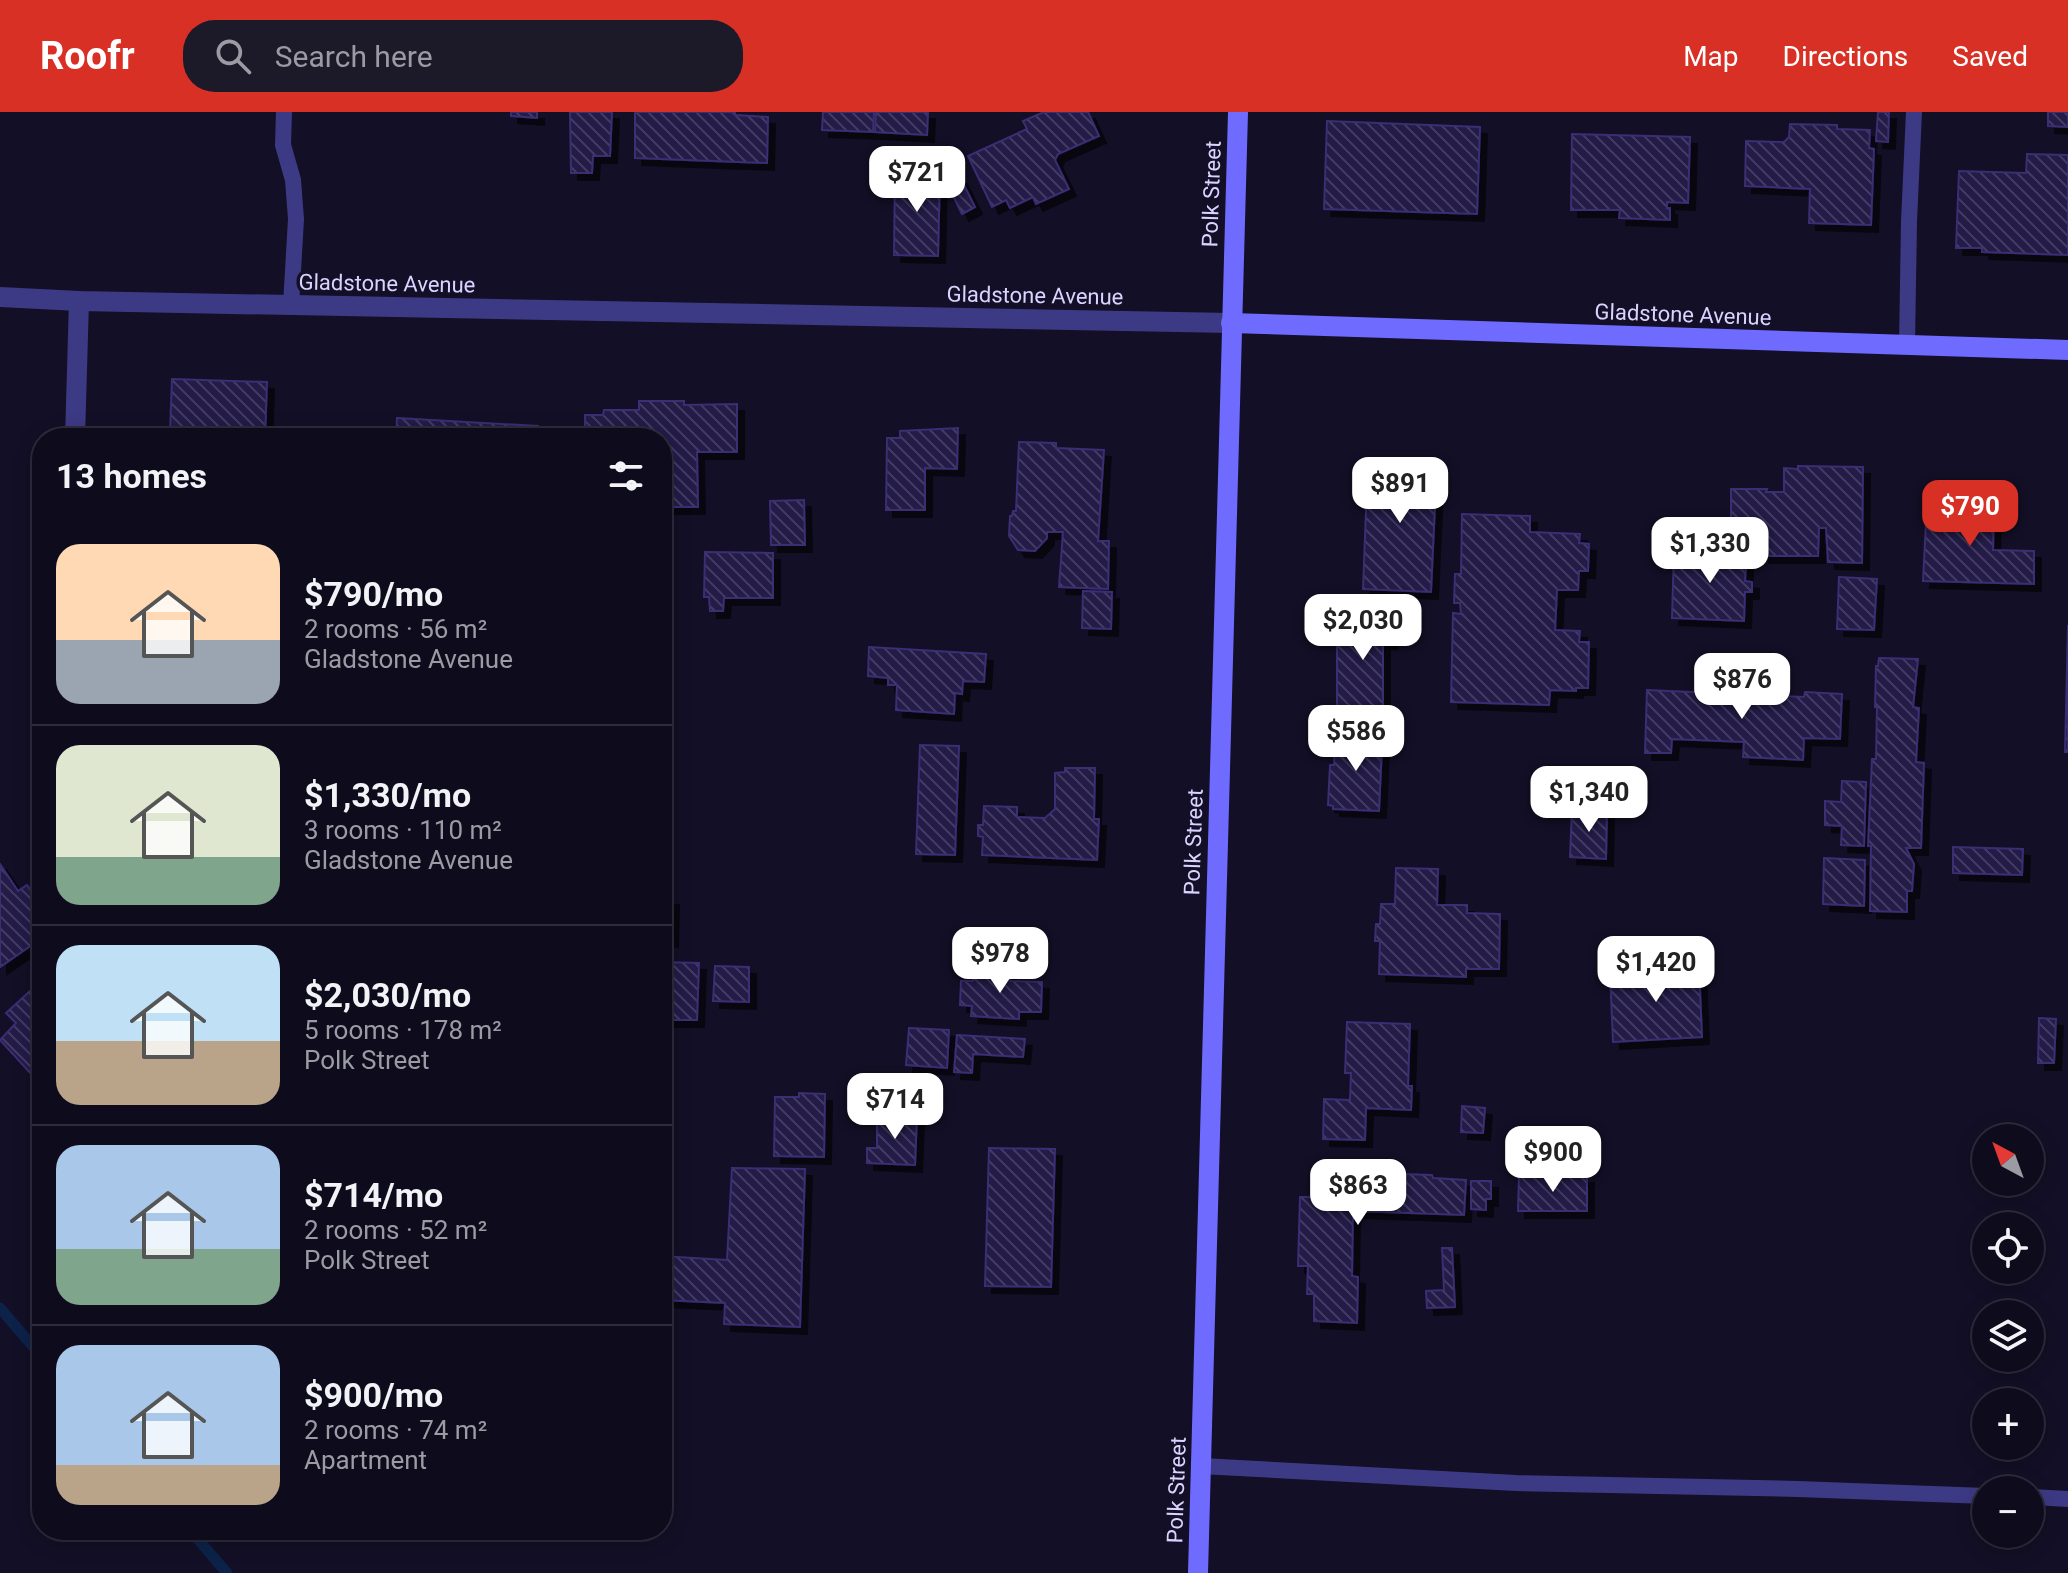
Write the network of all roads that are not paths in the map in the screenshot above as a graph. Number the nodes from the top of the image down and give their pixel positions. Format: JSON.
{"nodes":[{"id":1,"x":284,"y":112,"type":"edge"},
{"id":2,"x":1238,"y":112,"type":"edge"},
{"id":3,"x":1914,"y":112,"type":"edge"},
{"id":4,"x":0,"y":297,"type":"edge"},
{"id":5,"x":79,"y":301,"type":"junction"},
{"id":6,"x":291,"y":305,"type":"junction"},
{"id":7,"x":1231,"y":323,"type":"junction"},
{"id":8,"x":1907,"y":345,"type":"junction"},
{"id":9,"x":2068,"y":350,"type":"edge"},
{"id":10,"x":75,"y":428,"type":"edge"},
{"id":11,"x":1201,"y":1466,"type":"junction"},
{"id":12,"x":1972,"y":1495,"type":"edge"},
{"id":13,"x":2044,"y":1498,"type":"edge"},
{"id":14,"x":2068,"y":1499,"type":"edge"},
{"id":15,"x":1198,"y":1573,"type":"edge"}],
"edges":[{"from":1,"to":6,"type":"lane"},
{"from":2,"to":7,"type":"street","name":"Polk Street"},
{"from":3,"to":8,"type":"lane"},
{"from":4,"to":5,"type":"street","name":"Gladstone Avenue"},
{"from":5,"to":6,"type":"street","name":"Gladstone Avenue"},
{"from":5,"to":10,"type":"street"},
{"from":6,"to":7,"type":"street","name":"Gladstone Avenue"},
{"from":7,"to":8,"type":"street","name":"Gladstone Avenue"},
{"from":7,"to":11,"type":"street","name":"Polk Street"},
{"from":8,"to":9,"type":"street","name":"Gladstone Avenue"},
{"from":11,"to":12,"type":"lane"},
{"from":11,"to":15,"type":"street","name":"Polk Street"},
{"from":13,"to":14,"type":"lane"}]}
